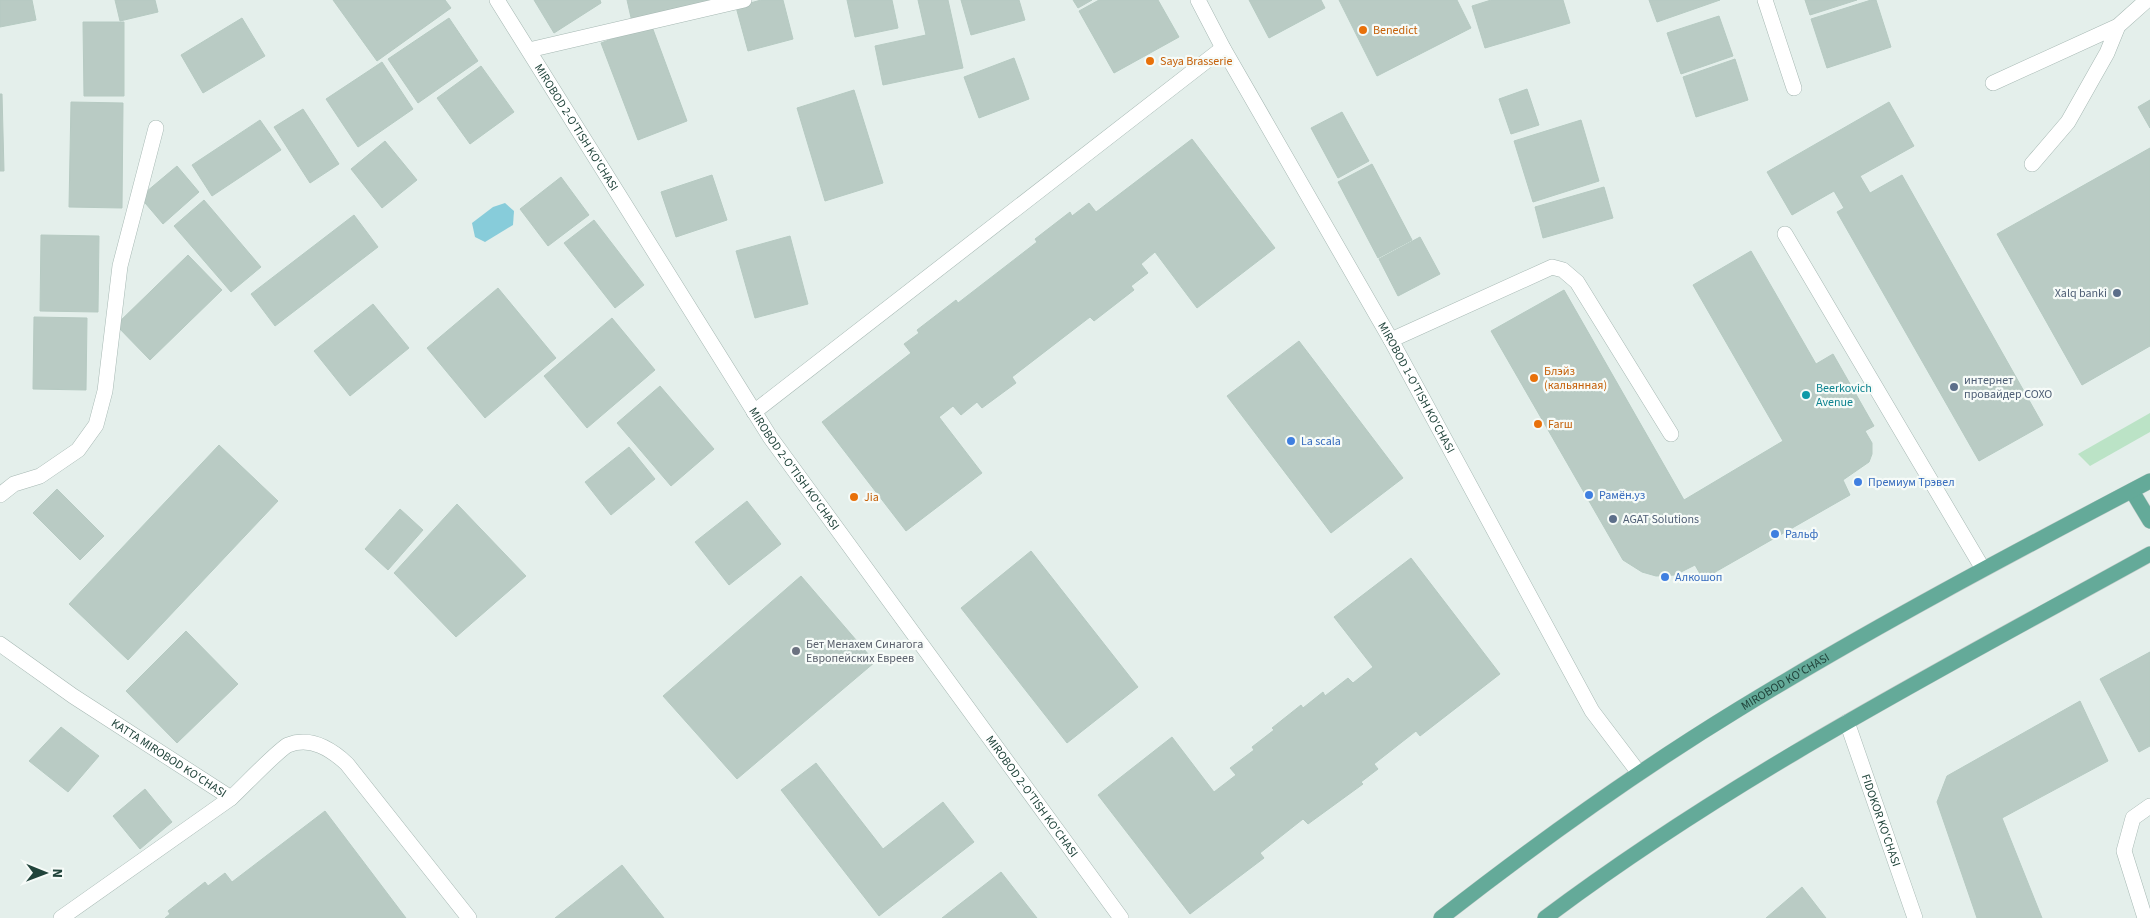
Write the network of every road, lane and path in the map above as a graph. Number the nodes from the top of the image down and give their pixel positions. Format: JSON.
{"nodes":[{"id":1,"x":497,"y":0,"type":"edge"},
{"id":2,"x":744,"y":0,"type":"edge"},
{"id":3,"x":1198,"y":0,"type":"edge"},
{"id":4,"x":1765,"y":0,"type":"edge"},
{"id":5,"x":2148,"y":0,"type":"edge"},
{"id":6,"x":2118,"y":26,"type":"junction"},
{"id":7,"x":1223,"y":48,"type":"junction"},
{"id":8,"x":529,"y":50,"type":"junction"},
{"id":9,"x":1993,"y":83,"type":"dead end"},
{"id":10,"x":1794,"y":88,"type":"dead end"},
{"id":11,"x":156,"y":128,"type":"dead end"},
{"id":12,"x":2032,"y":164,"type":"dead end"},
{"id":13,"x":1786,"y":234,"type":"dead end"},
{"id":14,"x":1391,"y":340,"type":"junction"},
{"id":15,"x":754,"y":412,"type":"junction"},
{"id":16,"x":1671,"y":434,"type":"dead end"},
{"id":17,"x":2150,"y":481,"type":"edge"},
{"id":18,"x":2132,"y":491,"type":"junction"},
{"id":19,"x":0,"y":495,"type":"edge"},
{"id":20,"x":2150,"y":521,"type":"edge"},
{"id":21,"x":2150,"y":554,"type":"edge"},
{"id":22,"x":1982,"y":569,"type":"junction"},
{"id":23,"x":0,"y":644,"type":"edge"},
{"id":24,"x":1847,"y":722,"type":"junction"},
{"id":25,"x":1639,"y":773,"type":"junction"},
{"id":26,"x":231,"y":798,"type":"junction"},
{"id":27,"x":2150,"y":806,"type":"edge"},
{"id":28,"x":61,"y":918,"type":"edge"},
{"id":29,"x":469,"y":918,"type":"edge"},
{"id":30,"x":1121,"y":918,"type":"edge"},
{"id":31,"x":1441,"y":918,"type":"edge"},
{"id":32,"x":1545,"y":918,"type":"edge"},
{"id":33,"x":1915,"y":918,"type":"edge"},
{"id":34,"x":2145,"y":918,"type":"edge"}],
"edges":[{"from":1,"to":8,"type":"street","name":"MIROBOD 2-O'TISH KO'CHASI"},
{"from":2,"to":8,"type":"street"},
{"from":3,"to":7,"type":"street","name":"MIROBOD 1-O'TISH KO'CHASI"},
{"from":4,"to":10,"type":"street"},
{"from":5,"to":6,"type":"street"},
{"from":6,"to":9,"type":"street"},
{"from":6,"to":12,"type":"street"},
{"from":7,"to":14,"type":"street","name":"MIROBOD 1-O'TISH KO'CHASI"},
{"from":7,"to":15,"type":"street"},
{"from":8,"to":15,"type":"street","name":"MIROBOD 2-O'TISH KO'CHASI"},
{"from":11,"to":19,"type":"street"},
{"from":13,"to":22,"type":"street"},
{"from":14,"to":16,"type":"street"},
{"from":14,"to":25,"type":"street","name":"MIROBOD 1-O'TISH KO'CHASI"},
{"from":15,"to":30,"type":"street","name":"MIROBOD 2-O'TISH KO'CHASI"},
{"from":17,"to":18,"type":"main road","name":"MIROBOD KO'CHASI"},
{"from":18,"to":20,"type":"main road"},
{"from":18,"to":22,"type":"main road","name":"MIROBOD KO'CHASI"},
{"from":21,"to":24,"type":"main road"},
{"from":22,"to":25,"type":"main road","name":"MIROBOD KO'CHASI"},
{"from":23,"to":26,"type":"street","name":"KATTA MIROBOD KO'CHASI"},
{"from":24,"to":32,"type":"main road"},
{"from":24,"to":33,"type":"street","name":"FIDOKOR KO'CHASI"},
{"from":25,"to":31,"type":"main road","name":"MIROBOD KO'CHASI"},
{"from":26,"to":28,"type":"street"},
{"from":26,"to":29,"type":"street","name":"KATTA MIROBOD KO'CHASI"},
{"from":27,"to":34,"type":"street"}]}
